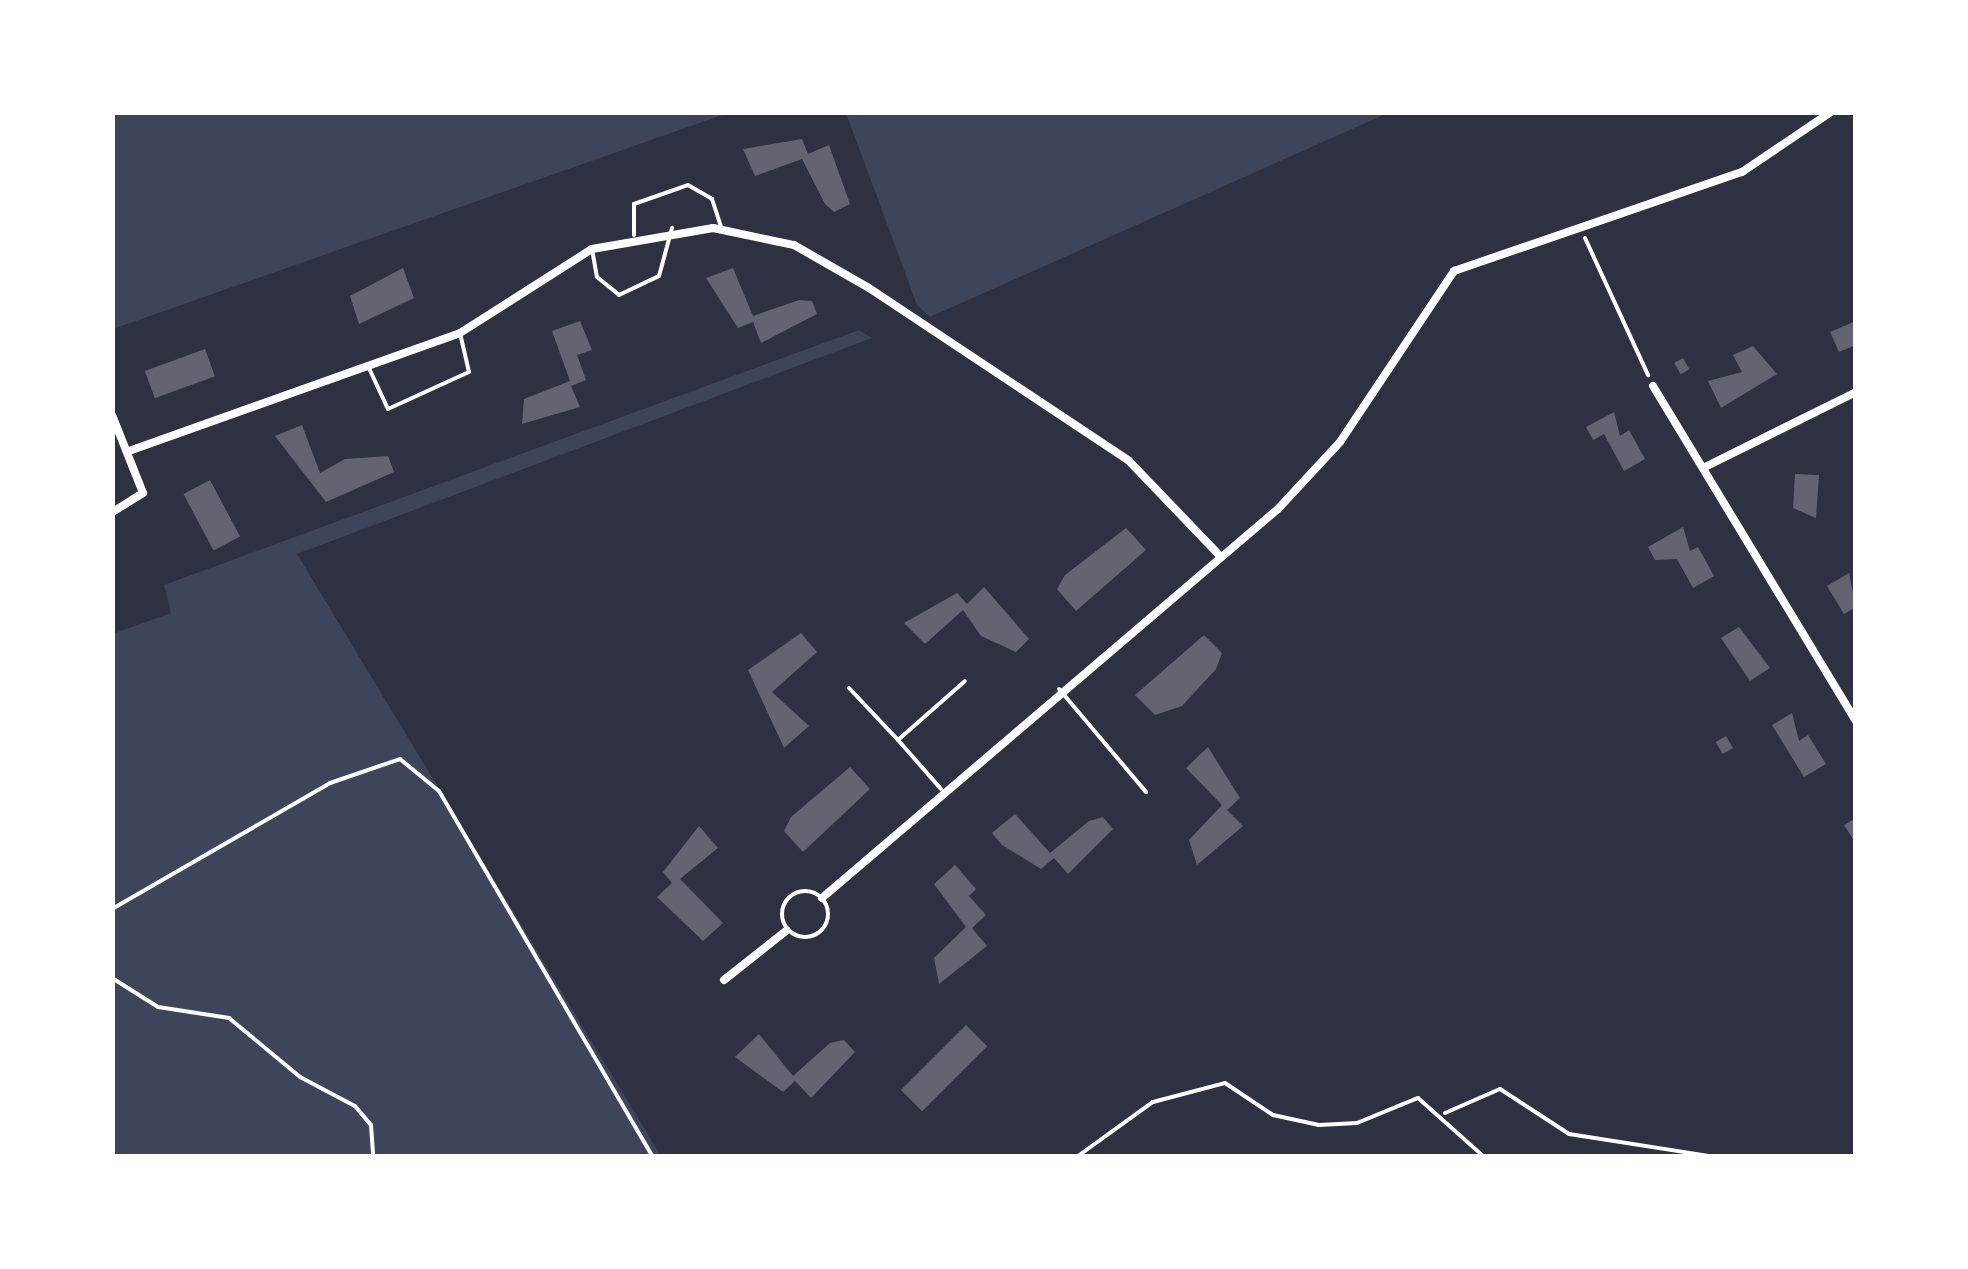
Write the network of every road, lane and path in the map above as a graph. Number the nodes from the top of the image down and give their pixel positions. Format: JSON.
{"nodes":[{"id":1,"x":1831,"y":112,"type":"edge"},
{"id":2,"x":1579,"y":225,"type":"junction"},
{"id":3,"x":672,"y":228,"type":"junction"},
{"id":4,"x":722,"y":230,"type":"junction"},
{"id":5,"x":634,"y":236,"type":"junction"},
{"id":6,"x":592,"y":249,"type":"junction"},
{"id":7,"x":460,"y":333,"type":"junction"},
{"id":8,"x":368,"y":366,"type":"junction"},
{"id":9,"x":1653,"y":386,"type":"joint"},
{"id":10,"x":1856,"y":392,"type":"edge"},
{"id":11,"x":112,"y":415,"type":"edge"},
{"id":12,"x":129,"y":451,"type":"junction"},
{"id":13,"x":1703,"y":468,"type":"junction"},
{"id":14,"x":112,"y":512,"type":"edge"},
{"id":15,"x":1220,"y":556,"type":"junction"},
{"id":16,"x":964,"y":681,"type":"dead end"},
{"id":17,"x":849,"y":688,"type":"dead end"},
{"id":18,"x":1059,"y":690,"type":"junction"},
{"id":19,"x":1856,"y":720,"type":"edge"},
{"id":20,"x":898,"y":740,"type":"junction"},
{"id":21,"x":941,"y":789,"type":"junction"},
{"id":22,"x":1146,"y":792,"type":"dead end"},
{"id":23,"x":822,"y":898,"type":"junction"},
{"id":24,"x":112,"y":909,"type":"edge"},
{"id":25,"x":787,"y":930,"type":"junction"},
{"id":26,"x":112,"y":978,"type":"edge"},
{"id":27,"x":724,"y":980,"type":"dead end"},
{"id":28,"x":1444,"y":1112,"type":"junction"},
{"id":29,"x":374,"y":1156,"type":"edge"},
{"id":30,"x":652,"y":1156,"type":"edge"},
{"id":31,"x":1078,"y":1156,"type":"edge"},
{"id":32,"x":1483,"y":1156,"type":"edge"},
{"id":33,"x":1710,"y":1156,"type":"edge"}],
"edges":[{"from":1,"to":2,"type":"street"},
{"from":2,"to":9,"type":"path"},
{"from":2,"to":15,"type":"street"},
{"from":3,"to":4,"type":"street"},
{"from":3,"to":5,"type":"street"},
{"from":3,"to":6,"type":"lane"},
{"from":4,"to":5,"type":"lane"},
{"from":4,"to":15,"type":"street"},
{"from":5,"to":6,"type":"street"},
{"from":6,"to":7,"type":"street"},
{"from":7,"to":8,"type":"street"},
{"from":7,"to":8,"type":"lane"},
{"from":8,"to":12,"type":"street"},
{"from":9,"to":13,"type":"street"},
{"from":10,"to":13,"type":"street"},
{"from":11,"to":12,"type":"street"},
{"from":12,"to":14,"type":"street"},
{"from":13,"to":19,"type":"street"},
{"from":15,"to":18,"type":"street"},
{"from":16,"to":20,"type":"lane"},
{"from":17,"to":20,"type":"lane"},
{"from":18,"to":21,"type":"street"},
{"from":18,"to":22,"type":"lane"},
{"from":20,"to":21,"type":"lane"},
{"from":21,"to":23,"type":"street"},
{"from":23,"to":25,"type":"lane"},
{"from":23,"to":25,"type":"lane"},
{"from":24,"to":30,"type":"path"},
{"from":25,"to":27,"type":"street"},
{"from":26,"to":29,"type":"path"},
{"from":28,"to":31,"type":"path"},
{"from":28,"to":32,"type":"path"},
{"from":28,"to":33,"type":"path"}]}
